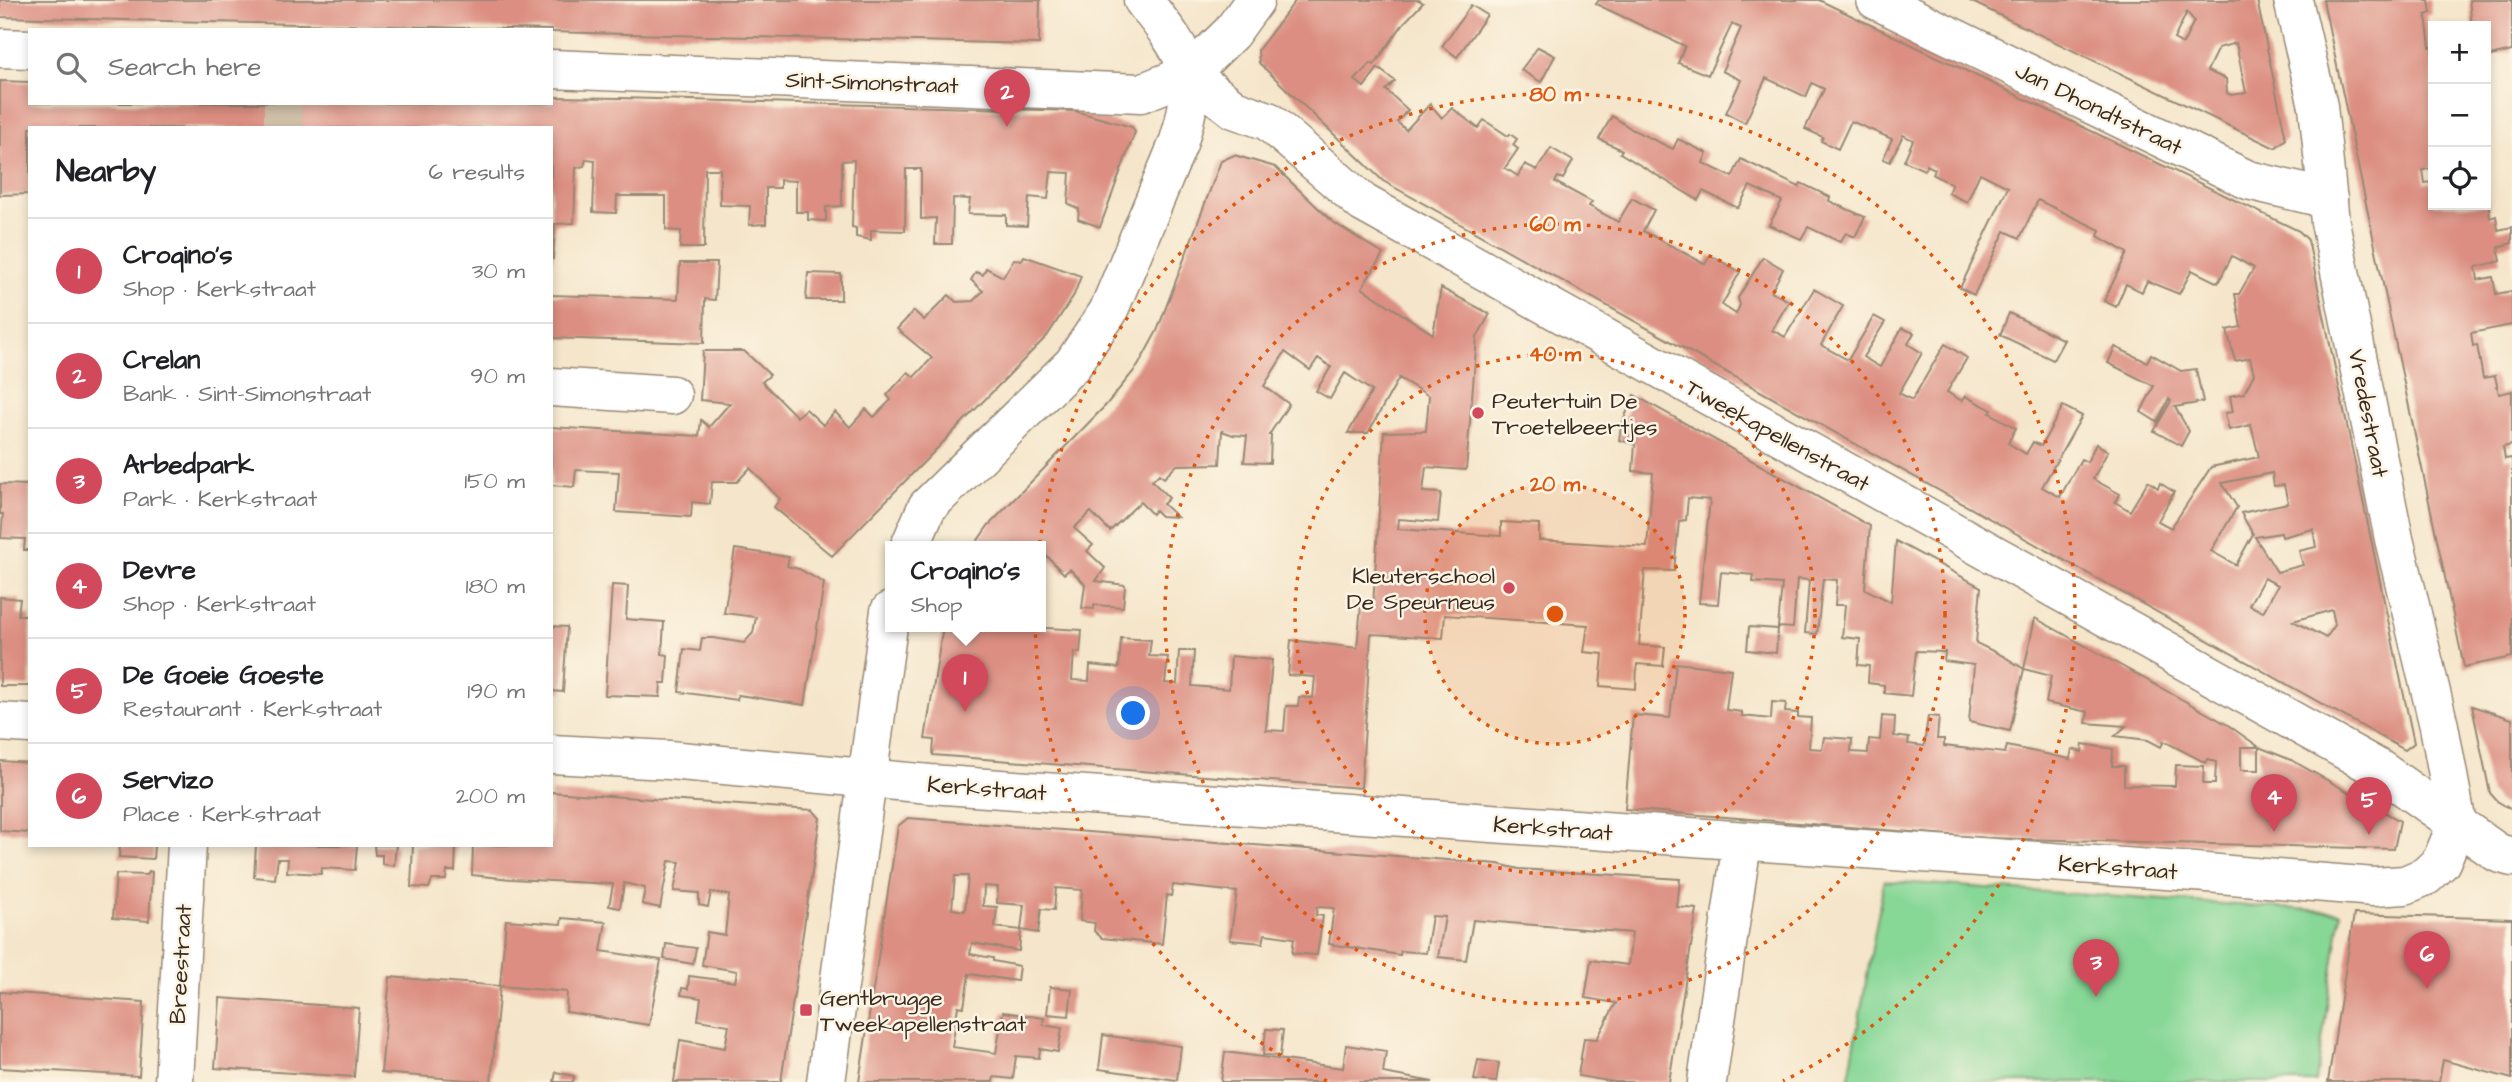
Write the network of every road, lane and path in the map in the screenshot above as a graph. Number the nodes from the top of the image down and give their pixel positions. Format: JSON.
{"nodes":[{"id":1,"x":1143,"y":0,"type":"edge"},
{"id":2,"x":1255,"y":0,"type":"edge"},
{"id":3,"x":1876,"y":0,"type":"edge"},
{"id":4,"x":2293,"y":0,"type":"edge"},
{"id":5,"x":0,"y":48,"type":"edge"},
{"id":6,"x":28,"y":49,"type":"edge"},
{"id":7,"x":553,"y":69,"type":"edge"},
{"id":8,"x":1189,"y":74,"type":"junction"},
{"id":9,"x":2328,"y":199,"type":"junction"},
{"id":10,"x":553,"y":387,"type":"edge"},
{"id":11,"x":672,"y":395,"type":"dead end"},
{"id":12,"x":912,"y":541,"type":"edge"},
{"id":13,"x":887,"y":632,"type":"edge"},
{"id":14,"x":0,"y":722,"type":"edge"},
{"id":15,"x":28,"y":724,"type":"edge"},
{"id":16,"x":553,"y":754,"type":"edge"},
{"id":17,"x":869,"y":779,"type":"junction"},
{"id":18,"x":2458,"y":824,"type":"junction"},
{"id":19,"x":1742,"y":842,"type":"junction"},
{"id":20,"x":187,"y":847,"type":"edge"},
{"id":21,"x":2512,"y":857,"type":"edge"},
{"id":22,"x":174,"y":1082,"type":"edge"},
{"id":23,"x":826,"y":1082,"type":"edge"},
{"id":24,"x":1707,"y":1082,"type":"edge"}],
"edges":[{"from":1,"to":8,"type":"street"},
{"from":2,"to":8,"type":"street"},
{"from":3,"to":9,"type":"street","name":"Jan Dhondtstraat"},
{"from":4,"to":9,"type":"street","name":"Vredestraat"},
{"from":5,"to":6,"type":"street"},
{"from":7,"to":8,"type":"street","name":"Sint-Simonstraat"},
{"from":8,"to":12,"type":"street"},
{"from":8,"to":18,"type":"street","name":"Tweekapellenstraat"},
{"from":9,"to":18,"type":"street","name":"Vredestraat"},
{"from":10,"to":11,"type":"street"},
{"from":13,"to":17,"type":"street"},
{"from":14,"to":15,"type":"street"},
{"from":16,"to":17,"type":"street","name":"Kerkstraat"},
{"from":17,"to":19,"type":"street","name":"Kerkstraat"},
{"from":17,"to":23,"type":"street"},
{"from":18,"to":19,"type":"street","name":"Kerkstraat"},
{"from":18,"to":21,"type":"street"},
{"from":19,"to":24,"type":"street"},
{"from":20,"to":22,"type":"street","name":"Breestraat"}]}
